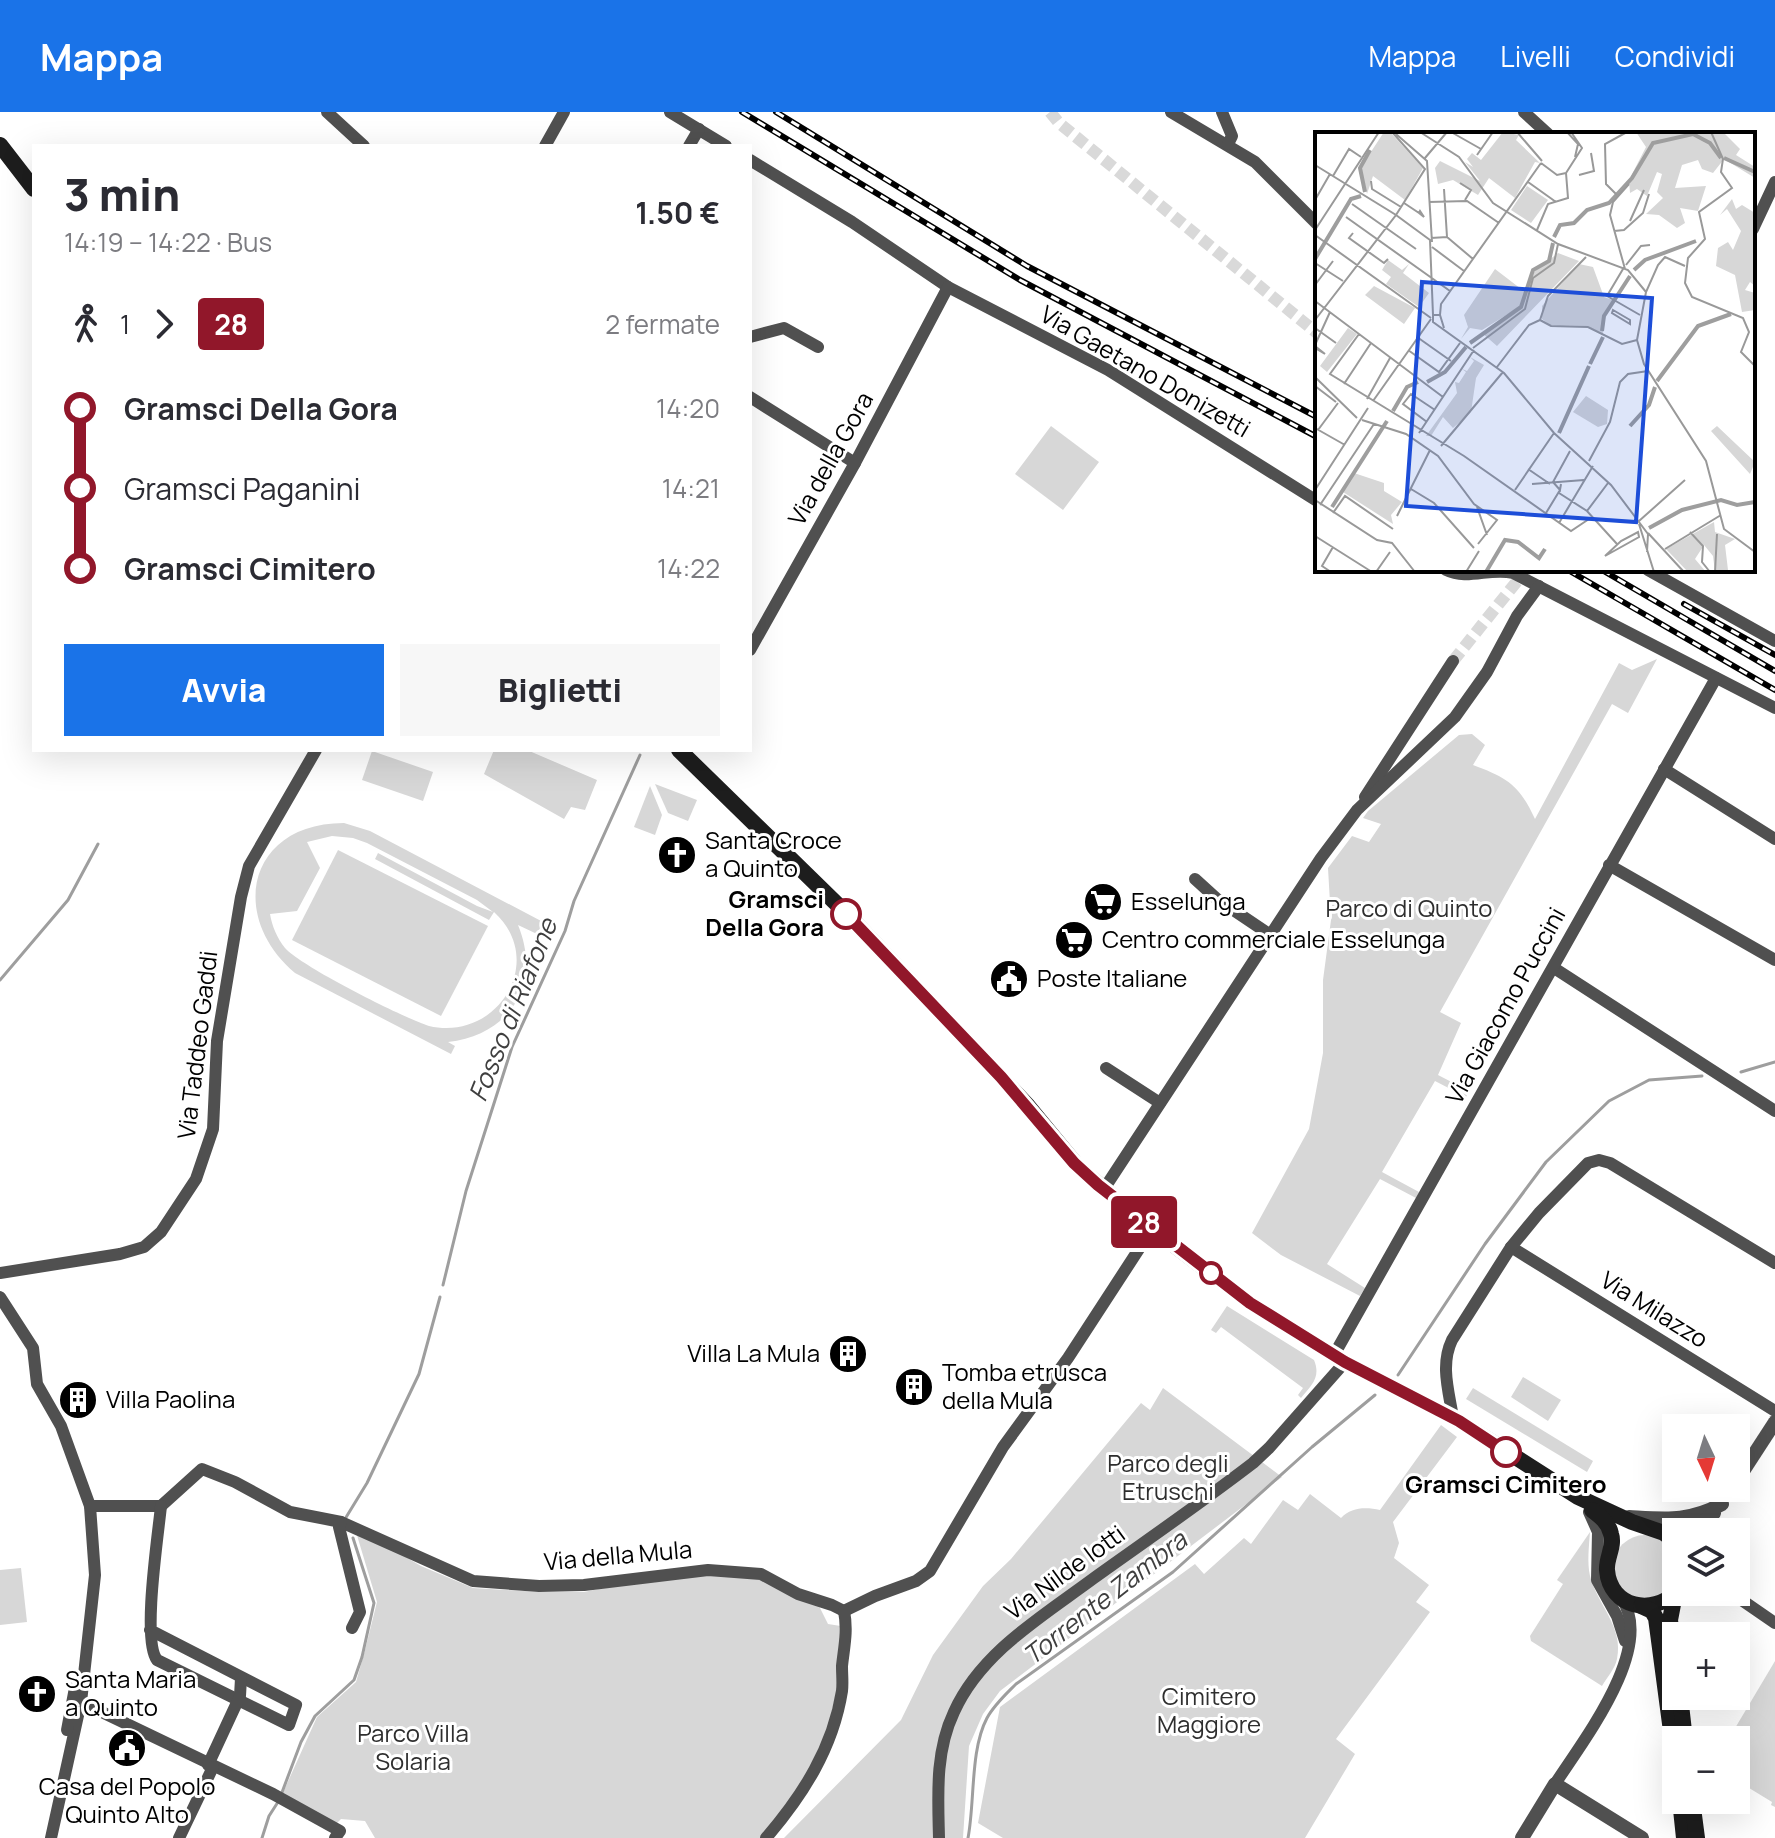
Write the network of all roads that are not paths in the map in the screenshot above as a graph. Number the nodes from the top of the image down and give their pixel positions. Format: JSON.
{"nodes":[{"id":1,"x":327,"y":112,"type":"edge"},
{"id":2,"x":348,"y":112,"type":"edge"},
{"id":3,"x":564,"y":112,"type":"edge"},
{"id":4,"x":670,"y":112,"type":"edge"},
{"id":5,"x":1171,"y":112,"type":"edge"},
{"id":6,"x":1222,"y":112,"type":"edge"},
{"id":7,"x":1524,"y":112,"type":"edge"},
{"id":8,"x":339,"y":123,"type":"junction"},
{"id":9,"x":699,"y":129,"type":"junction"},
{"id":10,"x":1546,"y":132,"type":"edge"},
{"id":11,"x":362,"y":144,"type":"edge"},
{"id":12,"x":546,"y":144,"type":"edge"},
{"id":13,"x":690,"y":144,"type":"edge"},
{"id":14,"x":723,"y":144,"type":"edge"},
{"id":15,"x":1228,"y":144,"type":"junction"},
{"id":16,"x":0,"y":145,"type":"edge"},
{"id":17,"x":752,"y":161,"type":"edge"},
{"id":18,"x":1775,"y":182,"type":"edge"},
{"id":19,"x":32,"y":186,"type":"edge"},
{"id":20,"x":1315,"y":222,"type":"edge"},
{"id":21,"x":1755,"y":225,"type":"edge"},
{"id":22,"x":948,"y":287,"type":"junction"},
{"id":23,"x":753,"y":334,"type":"edge"},
{"id":24,"x":818,"y":347,"type":"dead end"},
{"id":25,"x":752,"y":398,"type":"edge"},
{"id":26,"x":855,"y":463,"type":"junction"},
{"id":27,"x":1315,"y":500,"type":"edge"},
{"id":28,"x":1452,"y":572,"type":"edge"},
{"id":29,"x":1496,"y":572,"type":"edge"},
{"id":30,"x":1510,"y":572,"type":"edge"},
{"id":31,"x":1652,"y":572,"type":"edge"},
{"id":32,"x":1539,"y":586,"type":"junction"},
{"id":33,"x":1775,"y":641,"type":"edge"},
{"id":34,"x":752,"y":646,"type":"edge"},
{"id":35,"x":1453,"y":661,"type":"tunnel mouth"},
{"id":36,"x":1716,"y":678,"type":"junction"},
{"id":37,"x":1775,"y":708,"type":"edge"},
{"id":38,"x":315,"y":752,"type":"edge"},
{"id":39,"x":681,"y":752,"type":"edge"},
{"id":40,"x":1664,"y":769,"type":"junction"},
{"id":41,"x":1357,"y":810,"type":"junction"},
{"id":42,"x":1775,"y":839,"type":"edge"},
{"id":43,"x":1609,"y":865,"type":"junction"},
{"id":44,"x":1195,"y":879,"type":"dead end"},
{"id":45,"x":1269,"y":934,"type":"junction"},
{"id":46,"x":1775,"y":960,"type":"edge"},
{"id":47,"x":1554,"y":968,"type":"junction"},
{"id":48,"x":1106,"y":1068,"type":"dead end"},
{"id":49,"x":1160,"y":1103,"type":"junction"},
{"id":50,"x":1775,"y":1111,"type":"edge"},
{"id":51,"x":1104,"y":1189,"type":"junction"},
{"id":52,"x":1152,"y":1229,"type":"junction"},
{"id":53,"x":1511,"y":1247,"type":"junction"},
{"id":54,"x":1775,"y":1263,"type":"edge"},
{"id":55,"x":0,"y":1273,"type":"edge"},
{"id":56,"x":0,"y":1297,"type":"edge"},
{"id":57,"x":1339,"y":1359,"type":"junction"},
{"id":58,"x":1775,"y":1411,"type":"edge"},
{"id":59,"x":1453,"y":1418,"type":"junction"},
{"id":60,"x":1775,"y":1422,"type":"edge"},
{"id":61,"x":1750,"y":1460,"type":"edge"},
{"id":62,"x":1578,"y":1497,"type":"junction"},
{"id":63,"x":1722,"y":1504,"type":"junction"},
{"id":64,"x":90,"y":1506,"type":"junction"},
{"id":65,"x":161,"y":1506,"type":"junction"},
{"id":66,"x":1621,"y":1517,"type":"junction"},
{"id":67,"x":1710,"y":1518,"type":"edge"},
{"id":68,"x":1714,"y":1518,"type":"edge"},
{"id":69,"x":341,"y":1522,"type":"junction"},
{"id":70,"x":1662,"y":1532,"type":"edge"},
{"id":71,"x":1662,"y":1533,"type":"edge"},
{"id":72,"x":1610,"y":1552,"type":"junction"},
{"id":73,"x":1621,"y":1598,"type":"junction"},
{"id":74,"x":1662,"y":1602,"type":"edge"},
{"id":75,"x":1641,"y":1606,"type":"junction"},
{"id":76,"x":1750,"y":1606,"type":"edge"},
{"id":77,"x":844,"y":1611,"type":"junction"},
{"id":78,"x":90,"y":1623,"type":"junction"},
{"id":79,"x":1775,"y":1623,"type":"edge"},
{"id":80,"x":352,"y":1628,"type":"dead end"},
{"id":81,"x":150,"y":1630,"type":"junction"},
{"id":82,"x":1627,"y":1651,"type":"junction"},
{"id":83,"x":241,"y":1678,"type":"junction"},
{"id":84,"x":238,"y":1701,"type":"junction"},
{"id":85,"x":81,"y":1702,"type":"junction"},
{"id":86,"x":1670,"y":1726,"type":"edge"},
{"id":87,"x":211,"y":1766,"type":"junction"},
{"id":88,"x":64,"y":1774,"type":"junction"},
{"id":89,"x":1555,"y":1784,"type":"junction"},
{"id":90,"x":1681,"y":1814,"type":"edge"},
{"id":91,"x":1694,"y":1814,"type":"edge"},
{"id":92,"x":51,"y":1838,"type":"edge"},
{"id":93,"x":179,"y":1838,"type":"edge"},
{"id":94,"x":335,"y":1838,"type":"edge"},
{"id":95,"x":766,"y":1838,"type":"edge"},
{"id":96,"x":939,"y":1838,"type":"edge"},
{"id":97,"x":1522,"y":1838,"type":"edge"},
{"id":98,"x":1642,"y":1838,"type":"edge"},
{"id":99,"x":1684,"y":1838,"type":"edge"},
{"id":100,"x":1697,"y":1838,"type":"edge"}],
"edges":[{"from":1,"to":8,"type":"street"},
{"from":2,"to":8,"type":"street"},
{"from":3,"to":12,"type":"street"},
{"from":4,"to":9,"type":"street"},
{"from":5,"to":15,"type":"street"},
{"from":6,"to":15,"type":"street"},
{"from":7,"to":10,"type":"street"},
{"from":8,"to":11,"type":"street"},
{"from":9,"to":13,"type":"street"},
{"from":9,"to":14,"type":"street"},
{"from":15,"to":20,"type":"street"},
{"from":16,"to":19,"type":"main road"},
{"from":17,"to":22,"type":"street","name":"Via Gaetano Donizetti"},
{"from":18,"to":21,"type":"street"},
{"from":22,"to":26,"type":"street","name":"Via della Gora"},
{"from":22,"to":27,"type":"street","name":"Via Gaetano Donizetti"},
{"from":23,"to":24,"type":"street"},
{"from":25,"to":26,"type":"street"},
{"from":26,"to":34,"type":"street","name":"Via della Gora"},
{"from":28,"to":29,"type":"street"},
{"from":30,"to":32,"type":"street"},
{"from":31,"to":33,"type":"street"},
{"from":32,"to":36,"type":"street"},
{"from":32,"to":41,"type":"street"},
{"from":35,"to":41,"type":"street"},
{"from":36,"to":37,"type":"street"},
{"from":36,"to":40,"type":"street","name":"Via Giacomo Puccini"},
{"from":38,"to":55,"type":"street","name":"Via Taddeo Gaddi"},
{"from":39,"to":51,"type":"main road"},
{"from":40,"to":42,"type":"street"},
{"from":40,"to":43,"type":"street","name":"Via Giacomo Puccini"},
{"from":41,"to":45,"type":"street"},
{"from":43,"to":46,"type":"street"},
{"from":43,"to":47,"type":"street","name":"Via Giacomo Puccini"},
{"from":44,"to":45,"type":"street"},
{"from":45,"to":49,"type":"street"},
{"from":47,"to":50,"type":"street"},
{"from":47,"to":57,"type":"street","name":"Via Giacomo Puccini"},
{"from":48,"to":49,"type":"street"},
{"from":49,"to":51,"type":"street"},
{"from":51,"to":52,"type":"main road"},
{"from":52,"to":57,"type":"main road"},
{"from":52,"to":77,"type":"street"},
{"from":53,"to":54,"type":"street"},
{"from":53,"to":58,"type":"street","name":"Via Milazzo"},
{"from":53,"to":59,"type":"street"},
{"from":56,"to":64,"type":"street"},
{"from":57,"to":59,"type":"main road"},
{"from":57,"to":96,"type":"street","name":"Via Nilde Iotti"},
{"from":59,"to":62,"type":"main road"},
{"from":60,"to":61,"type":"street"},
{"from":62,"to":66,"type":"main road"},
{"from":62,"to":72,"type":"main road"},
{"from":62,"to":82,"type":"street"},
{"from":63,"to":66,"type":"street"},
{"from":63,"to":67,"type":"street"},
{"from":63,"to":68,"type":"street"},
{"from":64,"to":65,"type":"street"},
{"from":64,"to":78,"type":"street"},
{"from":65,"to":69,"type":"street","name":"Via della Mula"},
{"from":65,"to":81,"type":"street"},
{"from":66,"to":70,"type":"main road"},
{"from":69,"to":77,"type":"street","name":"Via della Mula"},
{"from":69,"to":80,"type":"street"},
{"from":71,"to":72,"type":"main road"},
{"from":72,"to":73,"type":"main road"},
{"from":73,"to":75,"type":"main road"},
{"from":73,"to":82,"type":"street"},
{"from":74,"to":75,"type":"main road"},
{"from":75,"to":86,"type":"main road"},
{"from":76,"to":79,"type":"street"},
{"from":77,"to":95,"type":"street"},
{"from":78,"to":85,"type":"street"},
{"from":78,"to":88,"type":"street"},
{"from":81,"to":83,"type":"street"},
{"from":81,"to":84,"type":"street"},
{"from":82,"to":89,"type":"street"},
{"from":83,"to":84,"type":"street"},
{"from":83,"to":84,"type":"street"},
{"from":84,"to":87,"type":"street"},
{"from":85,"to":87,"type":"street"},
{"from":85,"to":88,"type":"street"},
{"from":87,"to":93,"type":"street"},
{"from":87,"to":94,"type":"street"},
{"from":88,"to":92,"type":"street"},
{"from":89,"to":97,"type":"street"},
{"from":89,"to":98,"type":"street"},
{"from":90,"to":99,"type":"main road"},
{"from":91,"to":100,"type":"main road"}]}
